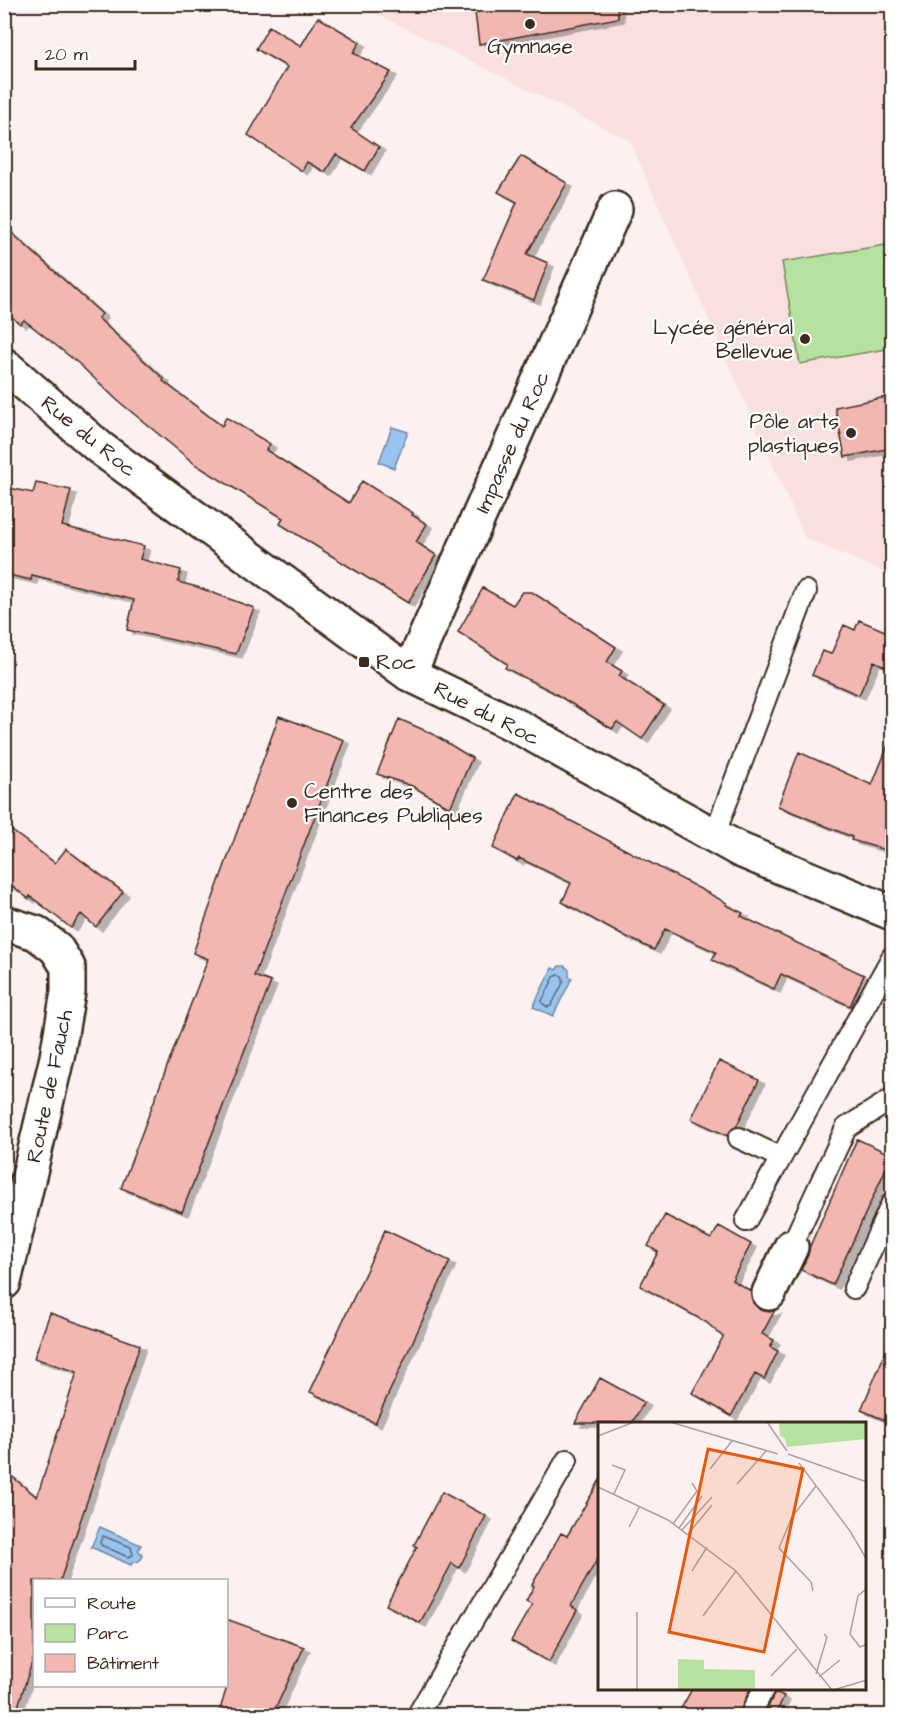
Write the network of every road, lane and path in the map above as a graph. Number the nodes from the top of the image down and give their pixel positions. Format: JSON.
{"nodes":[{"id":1,"x":615,"y":209,"type":"dead end"},
{"id":2,"x":4,"y":365,"type":"edge"},
{"id":3,"x":806,"y":591,"type":"dead end"},
{"id":4,"x":409,"y":674,"type":"junction"},
{"id":5,"x":714,"y":836,"type":"junction"},
{"id":6,"x":892,"y":913,"type":"edge"},
{"id":7,"x":4,"y":923,"type":"edge"},
{"id":8,"x":892,"y":957,"type":"edge"},
{"id":9,"x":892,"y":1099,"type":"edge"},
{"id":10,"x":738,"y":1138,"type":"dead end"},
{"id":11,"x":780,"y":1157,"type":"junction"},
{"id":12,"x":892,"y":1203,"type":"edge"},
{"id":13,"x":746,"y":1221,"type":"dead end"},
{"id":14,"x":791,"y":1247,"type":"joint"},
{"id":15,"x":4,"y":1282,"type":"edge"},
{"id":16,"x":854,"y":1288,"type":"dead end"},
{"id":17,"x":769,"y":1293,"type":"dead end"},
{"id":18,"x":567,"y":1460,"type":"dead end"},
{"id":19,"x":763,"y":1690,"type":"edge"},
{"id":20,"x":417,"y":1716,"type":"edge"},
{"id":21,"x":750,"y":1716,"type":"edge"}],
"edges":[{"from":1,"to":4,"type":"street","name":"Impasse du Roc"},
{"from":2,"to":4,"type":"street","name":"Rue du Roc"},
{"from":3,"to":5,"type":"lane"},
{"from":4,"to":5,"type":"street","name":"Rue du Roc"},
{"from":5,"to":6,"type":"street","name":"Rue du Roc"},
{"from":7,"to":15,"type":"street","name":"Route de Fauch"},
{"from":8,"to":11,"type":"lane"},
{"from":9,"to":14,"type":"lane"},
{"from":10,"to":11,"type":"lane"},
{"from":11,"to":13,"type":"lane"},
{"from":12,"to":16,"type":"lane"},
{"from":14,"to":17,"type":"street"},
{"from":18,"to":20,"type":"lane"},
{"from":19,"to":21,"type":"lane"}]}
